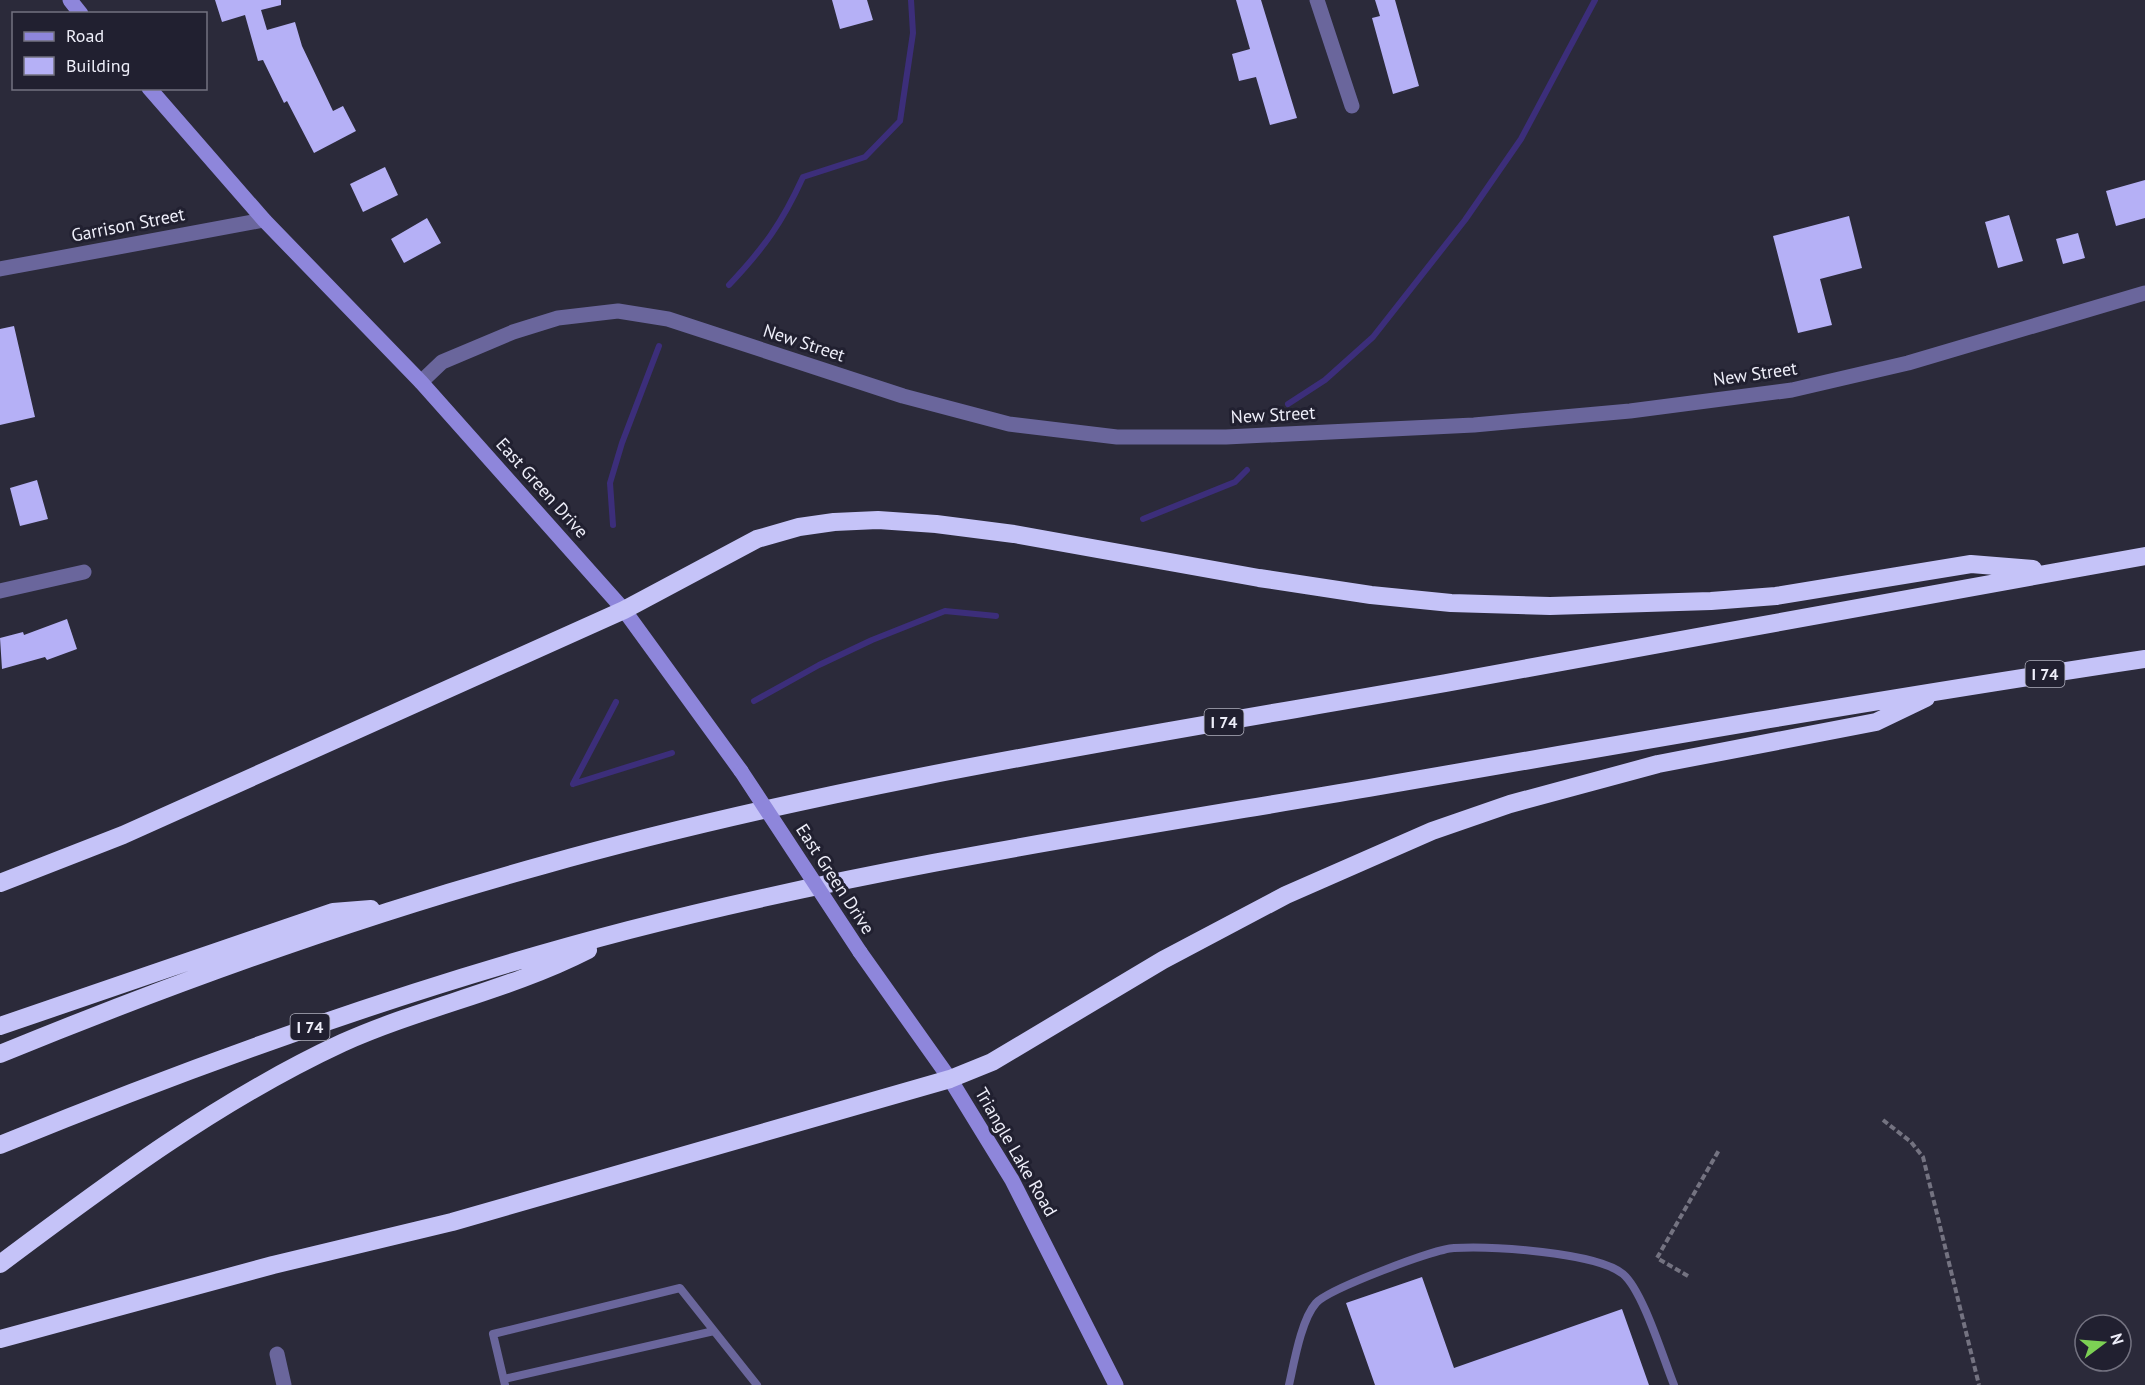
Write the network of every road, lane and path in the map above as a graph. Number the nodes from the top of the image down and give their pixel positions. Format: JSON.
{"nodes":[{"id":1,"x":70,"y":0,"type":"edge"},
{"id":2,"x":1317,"y":0,"type":"edge"},
{"id":3,"x":79,"y":12,"type":"edge"},
{"id":4,"x":151,"y":90,"type":"edge"},
{"id":5,"x":1352,"y":106,"type":"dead end"},
{"id":6,"x":264,"y":220,"type":"junction"},
{"id":7,"x":0,"y":269,"type":"edge"},
{"id":8,"x":2145,"y":292,"type":"edge"},
{"id":9,"x":421,"y":382,"type":"junction"},
{"id":10,"x":2145,"y":556,"type":"edge"},
{"id":11,"x":2058,"y":571,"type":"junction"},
{"id":12,"x":84,"y":572,"type":"dead end"},
{"id":13,"x":0,"y":591,"type":"edge"},
{"id":14,"x":624,"y":610,"type":"junction"},
{"id":15,"x":2145,"y":658,"type":"edge"},
{"id":16,"x":1944,"y":689,"type":"junction"},
{"id":17,"x":0,"y":883,"type":"edge"},
{"id":18,"x":397,"y":907,"type":"junction"},
{"id":19,"x":627,"y":931,"type":"junction"},
{"id":20,"x":860,"y":952,"type":"joint"},
{"id":21,"x":0,"y":1026,"type":"edge"},
{"id":22,"x":0,"y":1054,"type":"edge"},
{"id":23,"x":950,"y":1079,"type":"junction"},
{"id":24,"x":1883,"y":1120,"type":"dead end"},
{"id":25,"x":0,"y":1145,"type":"edge"},
{"id":26,"x":1719,"y":1150,"type":"dead end"},
{"id":27,"x":0,"y":1264,"type":"edge"},
{"id":28,"x":1688,"y":1276,"type":"dead end"},
{"id":29,"x":714,"y":1331,"type":"junction"},
{"id":30,"x":0,"y":1339,"type":"edge"},
{"id":31,"x":277,"y":1354,"type":"dead end"},
{"id":32,"x":504,"y":1382,"type":"edge"},
{"id":33,"x":284,"y":1385,"type":"edge"},
{"id":34,"x":757,"y":1385,"type":"edge"},
{"id":35,"x":1116,"y":1385,"type":"edge"},
{"id":36,"x":1289,"y":1385,"type":"edge"},
{"id":37,"x":1674,"y":1385,"type":"edge"},
{"id":38,"x":1979,"y":1385,"type":"edge"}],
"edges":[{"from":1,"to":3,"type":"main road"},
{"from":2,"to":5,"type":"street"},
{"from":4,"to":6,"type":"main road","name":"East Green Drive"},
{"from":6,"to":7,"type":"street","name":"Garrison Street"},
{"from":6,"to":9,"type":"main road","name":"East Green Drive"},
{"from":8,"to":9,"type":"street","name":"New Street"},
{"from":9,"to":14,"type":"main road","name":"East Green Drive"},
{"from":10,"to":11,"type":"highway","number":"I 74"},
{"from":11,"to":14,"type":"highway"},
{"from":11,"to":18,"type":"highway","number":"I 74"},
{"from":12,"to":13,"type":"street"},
{"from":14,"to":17,"type":"highway"},
{"from":14,"to":20,"type":"main road","name":"East Green Drive","bridge":true},
{"from":15,"to":16,"type":"highway","number":"I 74"},
{"from":16,"to":19,"type":"highway","number":"I 74"},
{"from":16,"to":23,"type":"highway"},
{"from":18,"to":21,"type":"highway"},
{"from":18,"to":22,"type":"highway","number":"I 74"},
{"from":19,"to":25,"type":"highway","number":"I 74"},
{"from":19,"to":27,"type":"highway"},
{"from":20,"to":23,"type":"main road","name":"Triangle Lake Road"},
{"from":23,"to":30,"type":"highway"},
{"from":23,"to":35,"type":"main road","name":"Triangle Lake Road"},
{"from":24,"to":38,"type":"path"},
{"from":26,"to":28,"type":"path"},
{"from":29,"to":32,"type":"lane"},
{"from":29,"to":32,"type":"lane"},
{"from":29,"to":34,"type":"lane"},
{"from":31,"to":33,"type":"street"},
{"from":36,"to":37,"type":"lane"}]}
